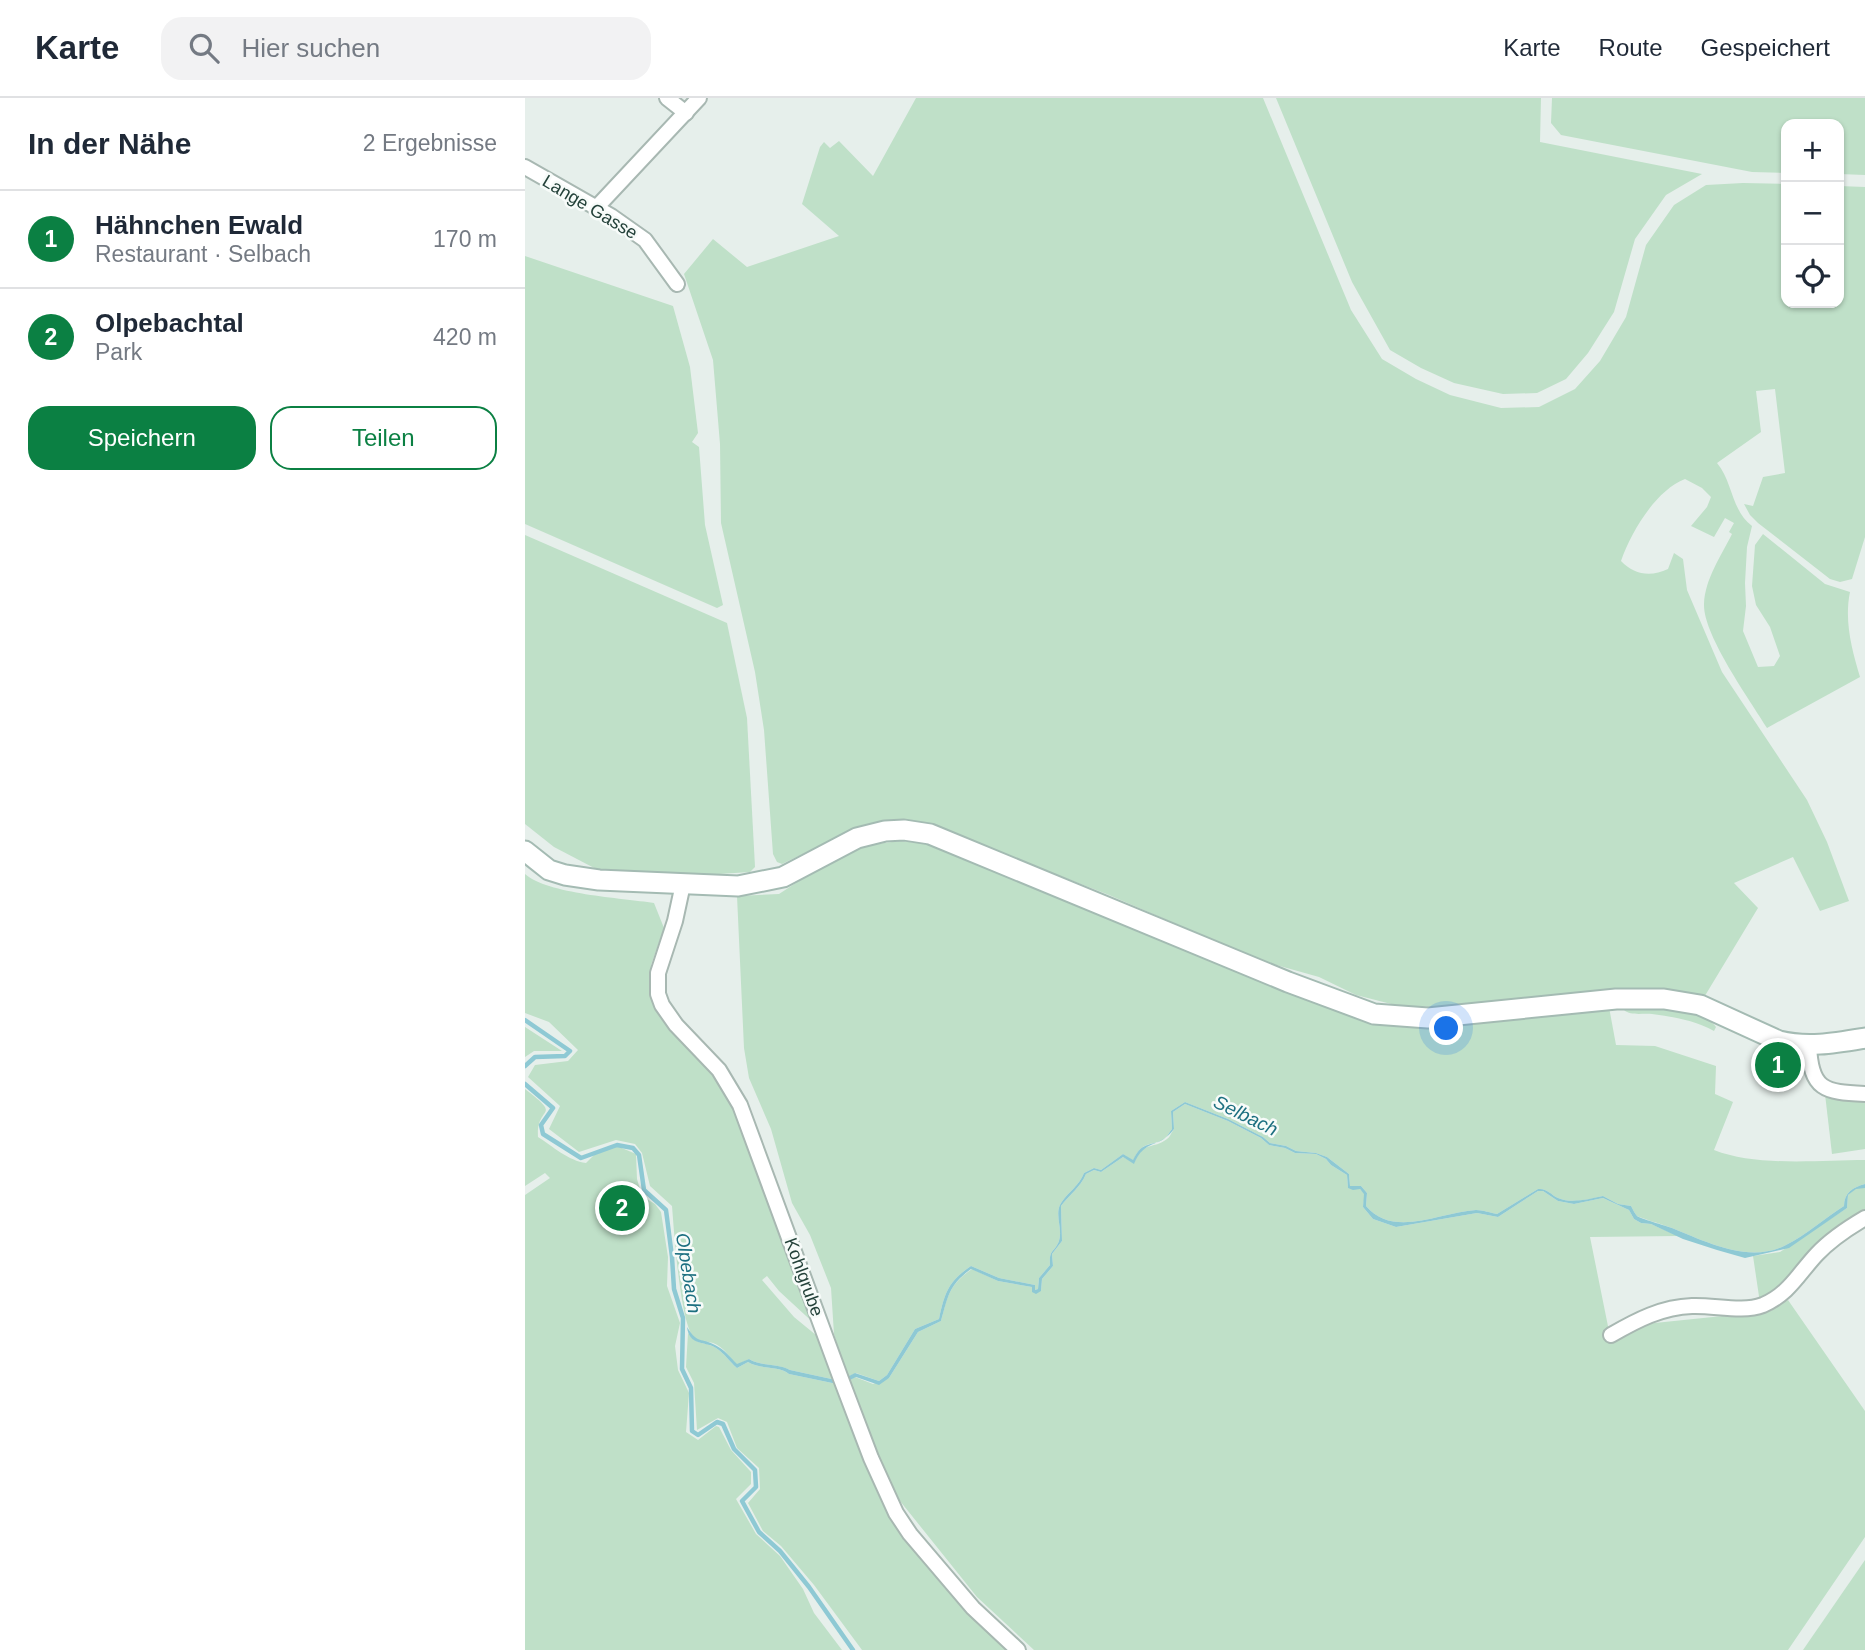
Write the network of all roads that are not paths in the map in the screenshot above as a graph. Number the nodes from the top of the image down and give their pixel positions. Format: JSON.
{"nodes":[{"id":1,"x":667,"y":98,"type":"edge"},
{"id":2,"x":699,"y":98,"type":"edge"},
{"id":3,"x":686,"y":113,"type":"junction"},
{"id":4,"x":525,"y":167,"type":"edge"},
{"id":5,"x":596,"y":208,"type":"junction"},
{"id":6,"x":677,"y":284,"type":"dead end"},
{"id":7,"x":525,"y":851,"type":"edge"},
{"id":8,"x":683,"y":884,"type":"junction"},
{"id":9,"x":1865,"y":1038,"type":"edge"},
{"id":10,"x":1809,"y":1046,"type":"junction"},
{"id":11,"x":1865,"y":1094,"type":"edge"},
{"id":12,"x":1865,"y":1218,"type":"edge"},
{"id":13,"x":1611,"y":1335,"type":"dead end"},
{"id":14,"x":1018,"y":1650,"type":"edge"}],
"edges":[{"from":1,"to":3,"type":"street"},
{"from":2,"to":3,"type":"street"},
{"from":3,"to":5,"type":"street"},
{"from":4,"to":5,"type":"street","name":"Lange Gasse"},
{"from":5,"to":6,"type":"street","name":"Lange Gasse"},
{"from":7,"to":8,"type":"street"},
{"from":8,"to":10,"type":"street"},
{"from":8,"to":14,"type":"street","name":"Kohlgrube"},
{"from":9,"to":10,"type":"street"},
{"from":10,"to":11,"type":"street"},
{"from":12,"to":13,"type":"street"}]}
